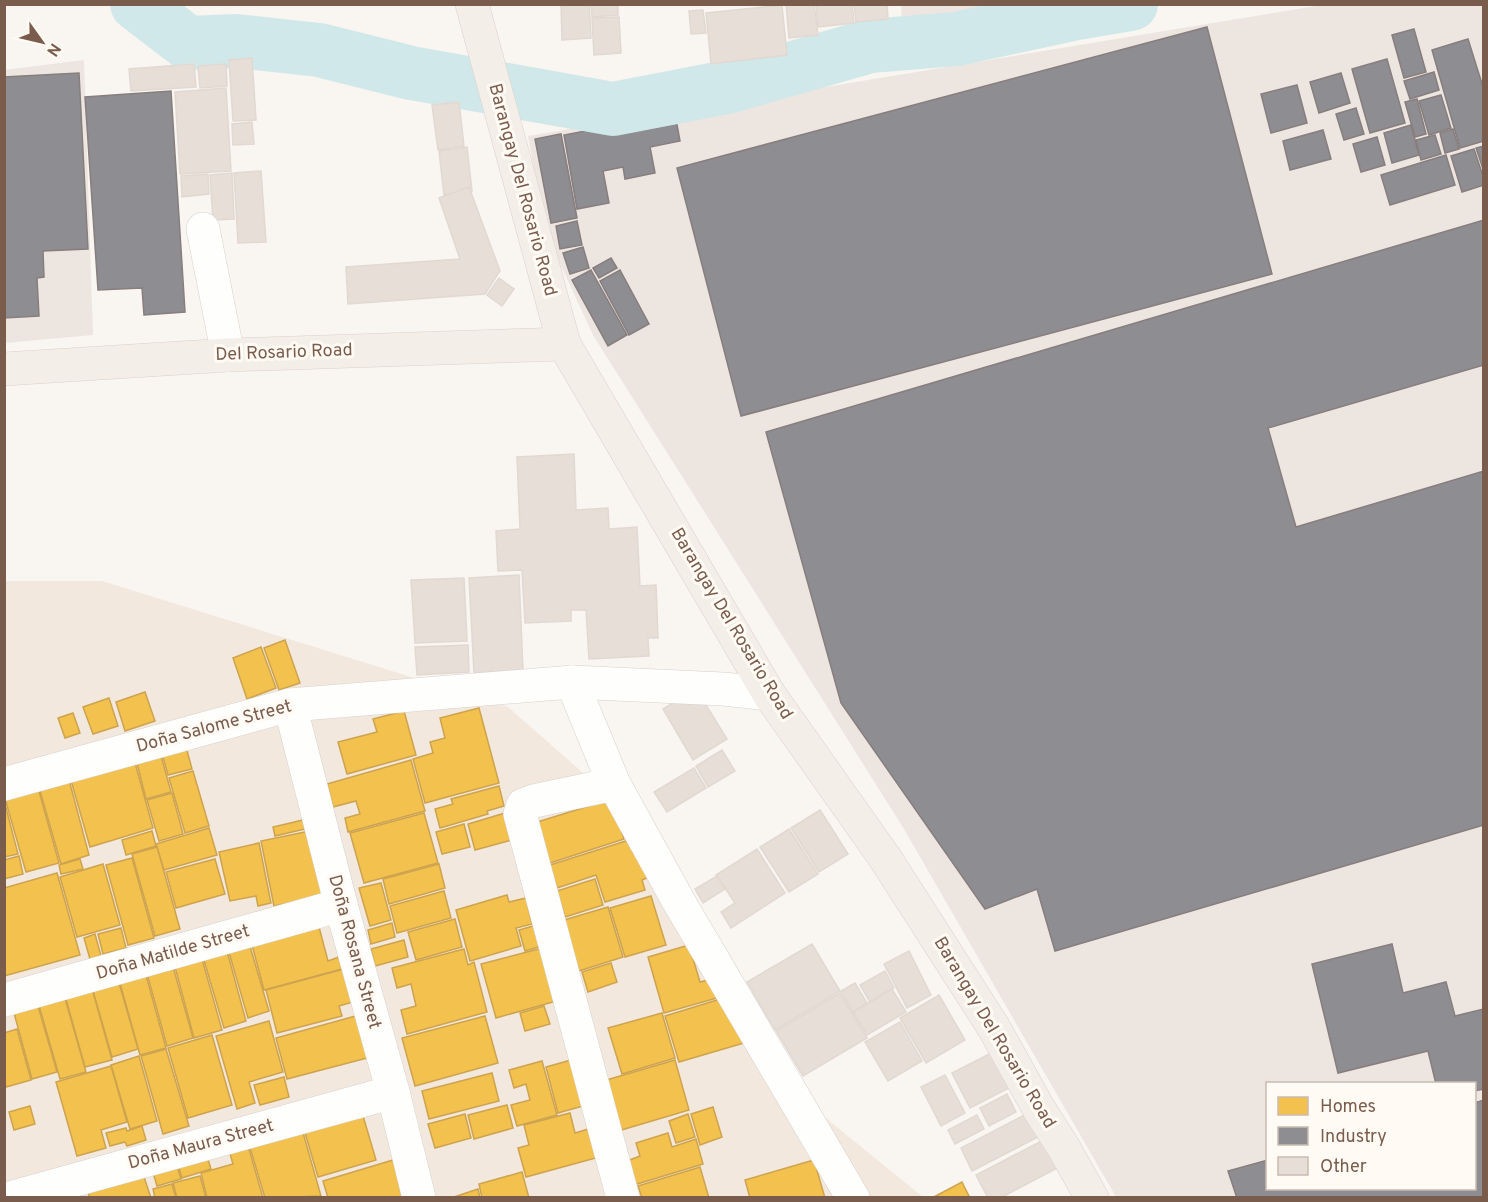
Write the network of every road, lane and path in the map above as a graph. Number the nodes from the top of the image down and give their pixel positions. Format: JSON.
{"nodes":[{"id":1,"x":475,"y":17,"type":"edge"},
{"id":2,"x":203,"y":229,"type":"dead end"},
{"id":3,"x":564,"y":344,"type":"junction"},
{"id":4,"x":228,"y":355,"type":"junction"},
{"id":5,"x":4,"y":369,"type":"edge"},
{"id":6,"x":572,"y":682,"type":"junction"},
{"id":7,"x":769,"y":694,"type":"junction"},
{"id":8,"x":290,"y":705,"type":"junction"},
{"id":9,"x":4,"y":783,"type":"edge"},
{"id":10,"x":614,"y":784,"type":"junction"},
{"id":11,"x":341,"y":905,"type":"junction"},
{"id":12,"x":4,"y":1000,"type":"edge"},
{"id":13,"x":393,"y":1092,"type":"junction"},
{"id":14,"x":10,"y":1197,"type":"edge"},
{"id":15,"x":419,"y":1197,"type":"edge"},
{"id":16,"x":622,"y":1197,"type":"edge"},
{"id":17,"x":853,"y":1197,"type":"edge"},
{"id":18,"x":1092,"y":1197,"type":"edge"}],
"edges":[{"from":1,"to":3,"type":"main road","name":"Barangay Del Rosario Road"},
{"from":2,"to":4,"type":"street"},
{"from":3,"to":4,"type":"main road","name":"Del Rosario Road"},
{"from":3,"to":7,"type":"main road","name":"Barangay Del Rosario Road"},
{"from":4,"to":5,"type":"main road","name":"Del Rosario Road"},
{"from":6,"to":7,"type":"street","name":"Doña Salome Street"},
{"from":6,"to":8,"type":"street","name":"Doña Salome Street"},
{"from":6,"to":10,"type":"street"},
{"from":7,"to":18,"type":"main road","name":"Barangay Del Rosario Road"},
{"from":8,"to":9,"type":"street","name":"Doña Salome Street"},
{"from":8,"to":11,"type":"street","name":"Doña Rosana Street"},
{"from":10,"to":16,"type":"street"},
{"from":10,"to":17,"type":"street"},
{"from":11,"to":12,"type":"street","name":"Doña Matilde Street"},
{"from":11,"to":13,"type":"street","name":"Doña Rosana Street"},
{"from":13,"to":14,"type":"street","name":"Doña Maura Street"},
{"from":13,"to":15,"type":"street","name":"Doña Rosana Street"}]}
